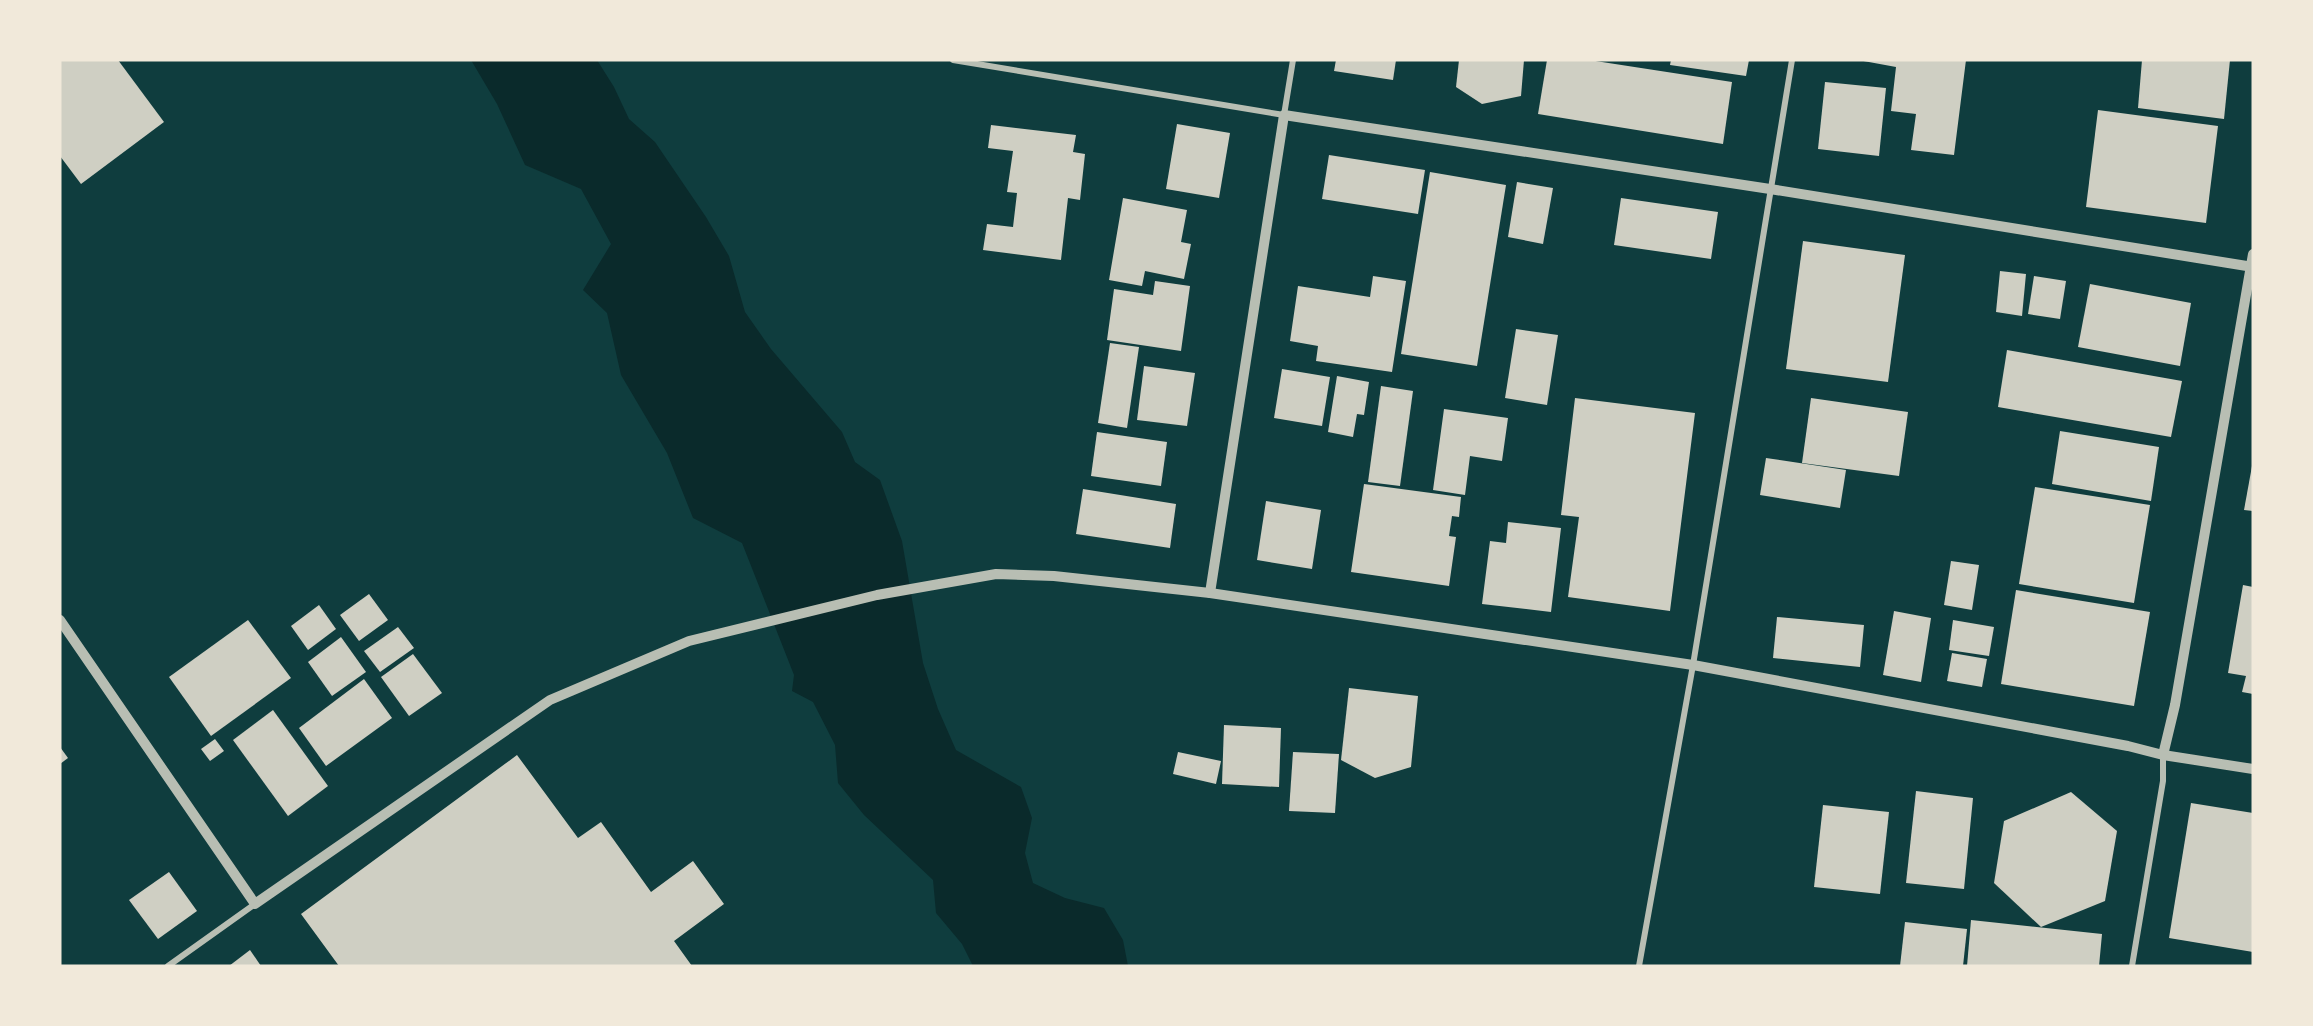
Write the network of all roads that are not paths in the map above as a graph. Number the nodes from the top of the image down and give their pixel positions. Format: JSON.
{"nodes":[{"id":1,"x":953,"y":60,"type":"edge"},
{"id":2,"x":1293,"y":60,"type":"edge"},
{"id":3,"x":1792,"y":60,"type":"edge"},
{"id":4,"x":1284,"y":115,"type":"junction"},
{"id":5,"x":1770,"y":189,"type":"junction"},
{"id":6,"x":2253,"y":254,"type":"edge"},
{"id":7,"x":2252,"y":267,"type":"edge"},
{"id":8,"x":1210,"y":593,"type":"junction"},
{"id":9,"x":60,"y":620,"type":"edge"},
{"id":10,"x":1693,"y":664,"type":"junction"},
{"id":11,"x":2163,"y":755,"type":"junction"},
{"id":12,"x":2253,"y":769,"type":"edge"},
{"id":13,"x":255,"y":904,"type":"junction"},
{"id":14,"x":168,"y":966,"type":"edge"},
{"id":15,"x":1639,"y":966,"type":"edge"},
{"id":16,"x":2132,"y":966,"type":"edge"}],
"edges":[{"from":1,"to":4,"type":"street"},
{"from":2,"to":4,"type":"street"},
{"from":3,"to":5,"type":"street"},
{"from":4,"to":5,"type":"street"},
{"from":4,"to":8,"type":"street"},
{"from":5,"to":7,"type":"street"},
{"from":5,"to":10,"type":"street"},
{"from":6,"to":7,"type":"street"},
{"from":7,"to":11,"type":"street"},
{"from":8,"to":10,"type":"street"},
{"from":8,"to":13,"type":"street"},
{"from":9,"to":13,"type":"street"},
{"from":10,"to":11,"type":"street"},
{"from":10,"to":15,"type":"street"},
{"from":11,"to":12,"type":"street"},
{"from":11,"to":16,"type":"street"},
{"from":13,"to":14,"type":"street"}]}
